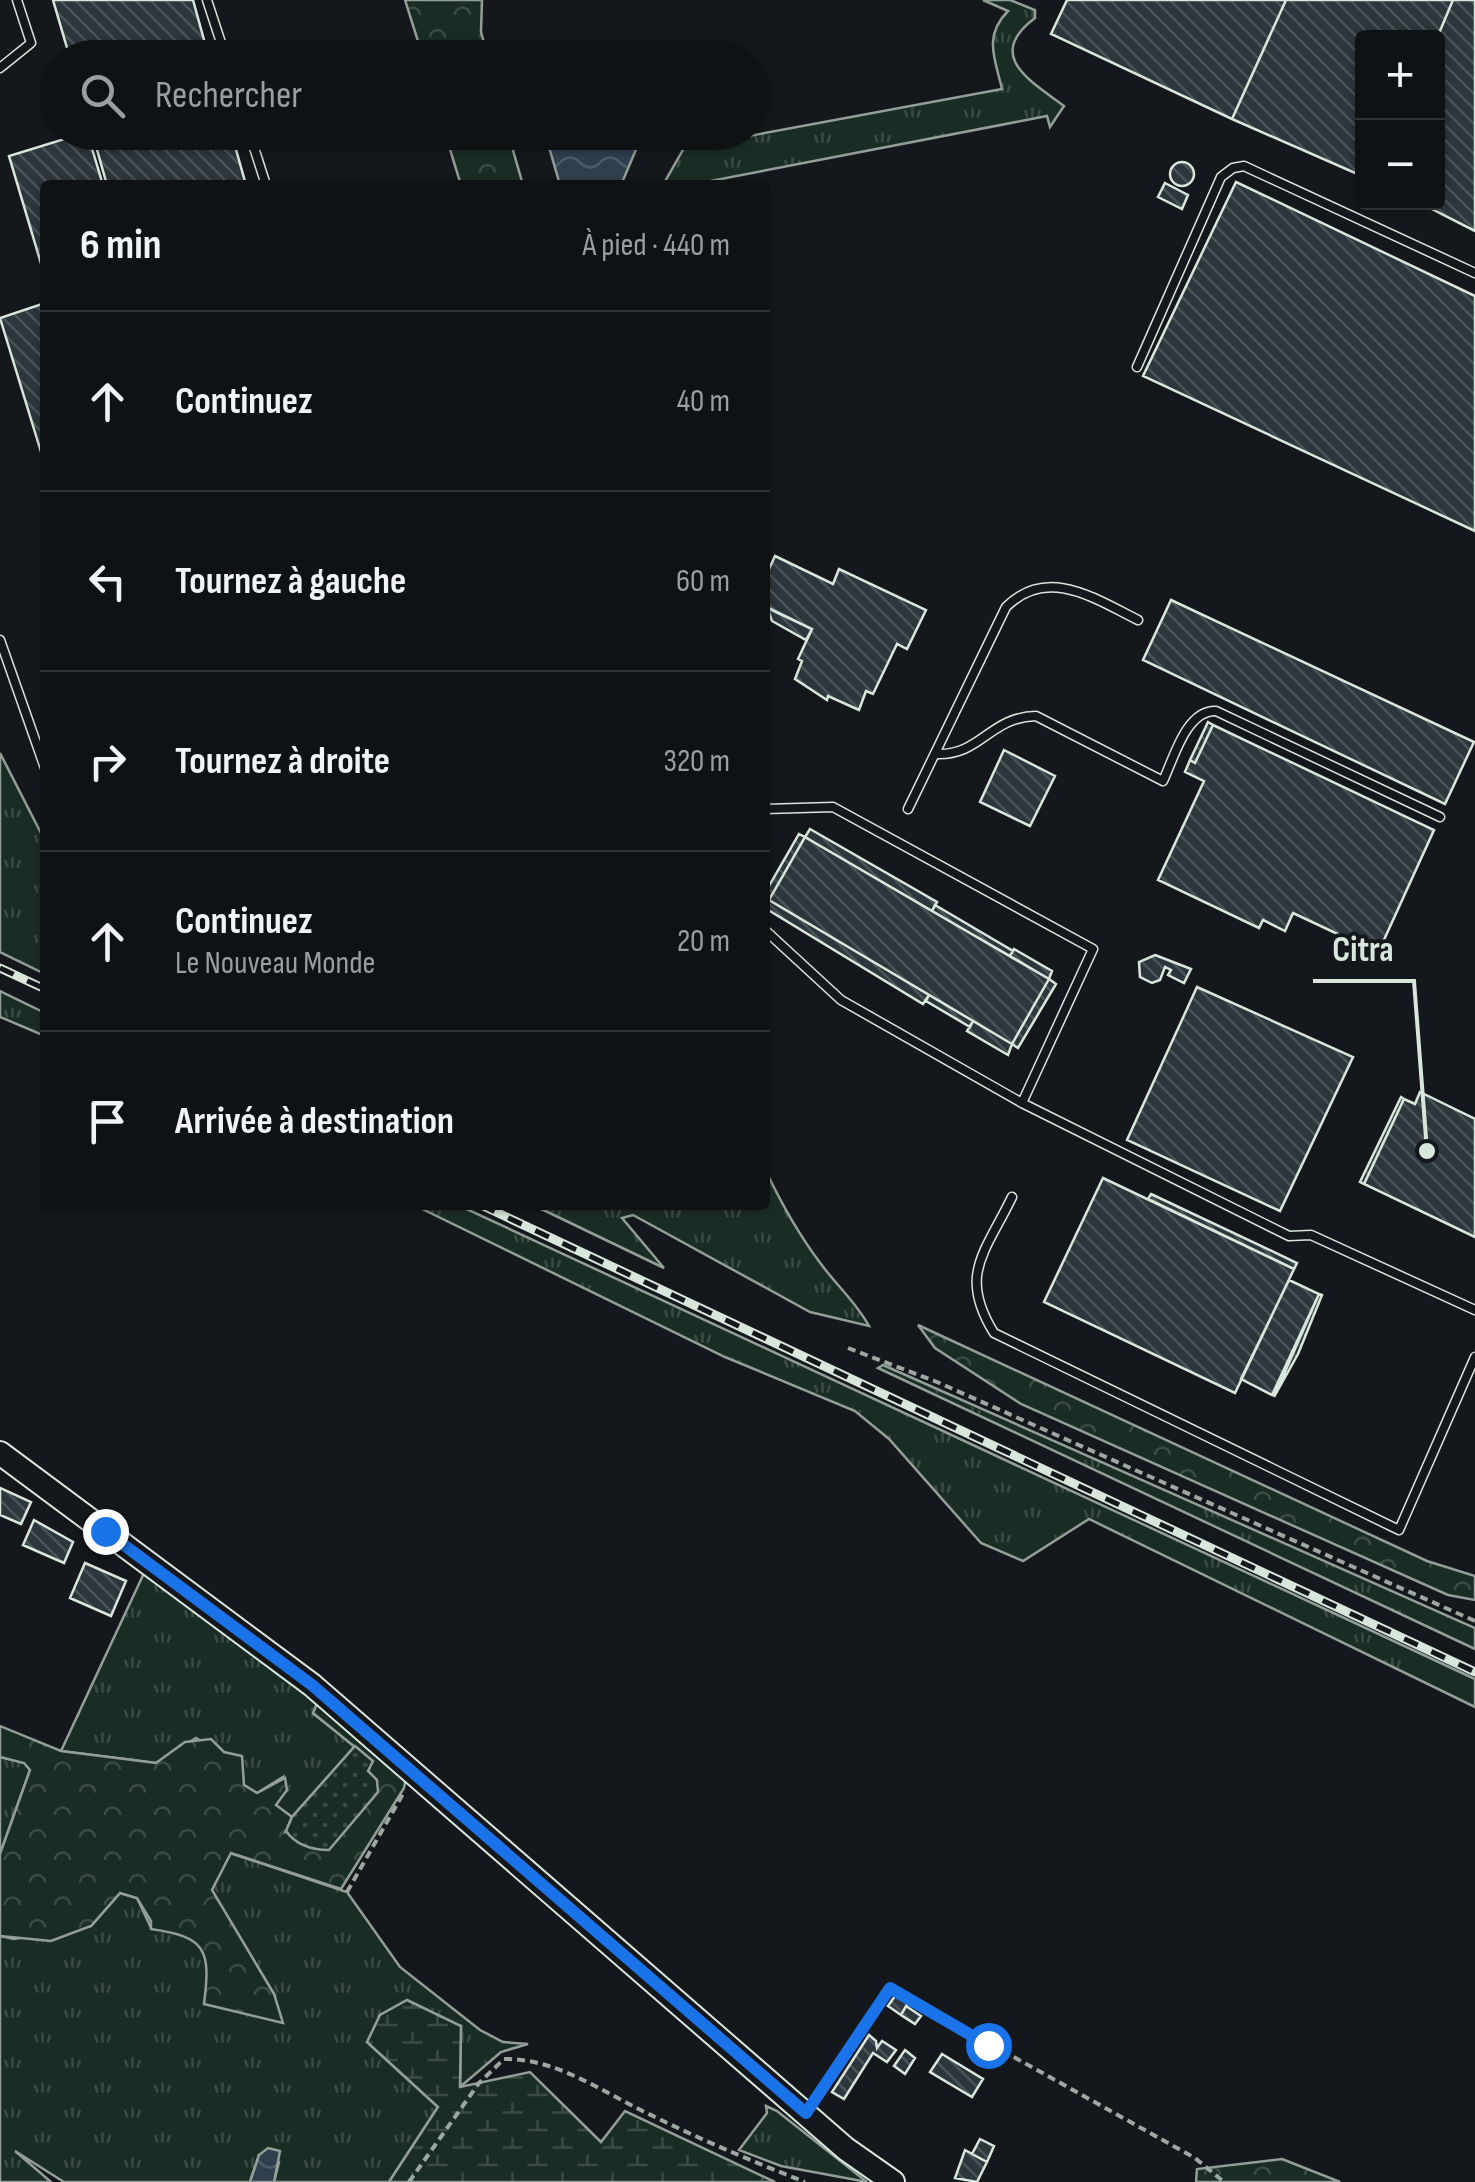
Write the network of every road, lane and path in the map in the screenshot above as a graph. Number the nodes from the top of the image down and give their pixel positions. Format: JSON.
{"nodes":[{"id":1,"x":17,"y":0,"type":"edge"},
{"id":2,"x":207,"y":0,"type":"edge"},
{"id":3,"x":220,"y":40,"type":"edge"},
{"id":4,"x":0,"y":68,"type":"edge"},
{"id":5,"x":255,"y":150,"type":"edge"},
{"id":6,"x":264,"y":180,"type":"edge"},
{"id":7,"x":1475,"y":273,"type":"edge"},
{"id":8,"x":1137,"y":366,"type":"dead end"},
{"id":9,"x":1138,"y":620,"type":"dead end"},
{"id":10,"x":0,"y":640,"type":"edge"},
{"id":11,"x":40,"y":754,"type":"edge"},
{"id":12,"x":936,"y":754,"type":"junction"},
{"id":13,"x":770,"y":809,"type":"edge"},
{"id":14,"x":908,"y":810,"type":"dead end"},
{"id":15,"x":1440,"y":817,"type":"dead end"},
{"id":16,"x":770,"y":935,"type":"edge"},
{"id":17,"x":1022,"y":1103,"type":"junction"},
{"id":18,"x":1012,"y":1197,"type":"dead end"},
{"id":19,"x":1475,"y":1310,"type":"edge"},
{"id":20,"x":848,"y":1348,"type":"dead end"},
{"id":21,"x":1475,"y":1357,"type":"edge"},
{"id":22,"x":0,"y":1452,"type":"edge"},
{"id":23,"x":1475,"y":1621,"type":"edge"},
{"id":24,"x":415,"y":1772,"type":"junction"},
{"id":25,"x":346,"y":1892,"type":"dead end"},
{"id":26,"x":806,"y":2113,"type":"junction"},
{"id":27,"x":409,"y":2182,"type":"edge"},
{"id":28,"x":804,"y":2182,"type":"edge"},
{"id":29,"x":894,"y":2182,"type":"edge"},
{"id":30,"x":1224,"y":2182,"type":"edge"}],
"edges":[{"from":1,"to":4,"type":"lane"},
{"from":2,"to":3,"type":"lane"},
{"from":5,"to":6,"type":"lane"},
{"from":7,"to":8,"type":"lane"},
{"from":9,"to":12,"type":"lane"},
{"from":10,"to":11,"type":"lane"},
{"from":12,"to":14,"type":"lane"},
{"from":12,"to":15,"type":"lane"},
{"from":13,"to":17,"type":"lane"},
{"from":16,"to":17,"type":"lane"},
{"from":17,"to":19,"type":"lane"},
{"from":18,"to":21,"type":"lane"},
{"from":20,"to":23,"type":"path"},
{"from":22,"to":24,"type":"street"},
{"from":24,"to":25,"type":"path"},
{"from":24,"to":26,"type":"street"},
{"from":26,"to":29,"type":"street"},
{"from":26,"to":30,"type":"path"},
{"from":27,"to":28,"type":"path"}]}
